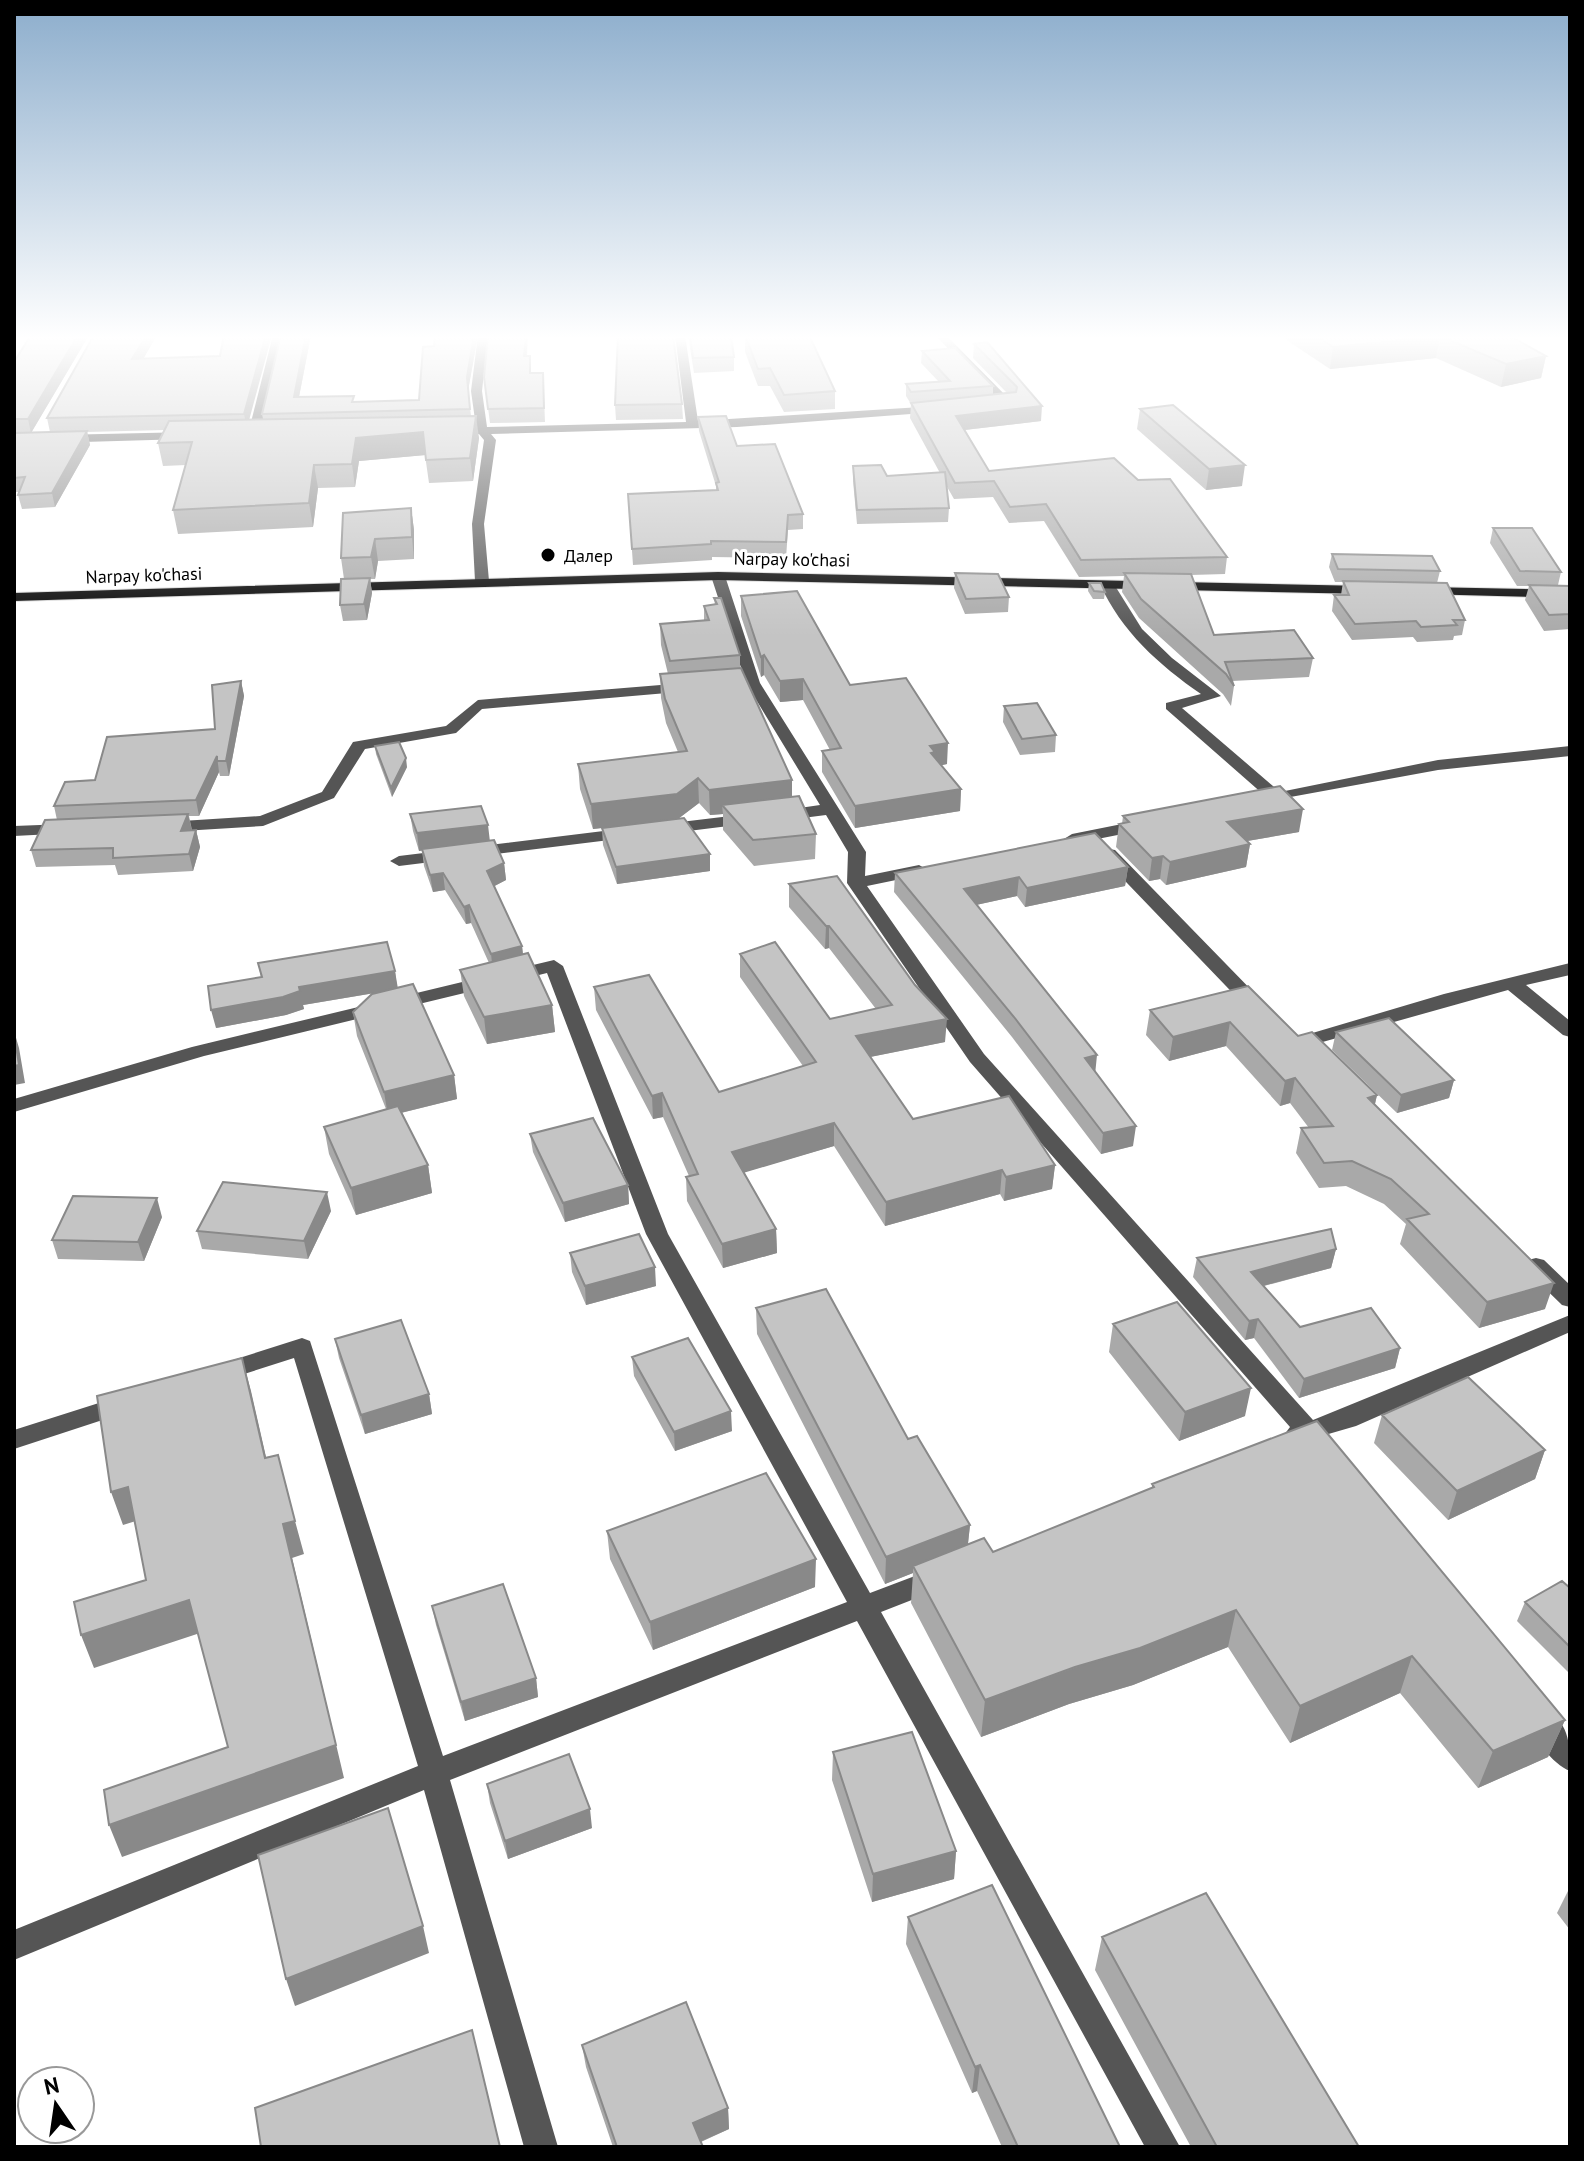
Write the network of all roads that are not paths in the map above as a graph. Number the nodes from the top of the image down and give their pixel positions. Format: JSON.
{"nodes":[{"id":1,"x":39,"y":436,"type":"edge"},
{"id":2,"x":172,"y":436,"type":"edge"},
{"id":3,"x":486,"y":436,"type":"edge"},
{"id":4,"x":37,"y":439,"type":"junction"},
{"id":5,"x":14,"y":440,"type":"edge"},
{"id":6,"x":718,"y":576,"type":"junction"},
{"id":7,"x":482,"y":581,"type":"junction"},
{"id":8,"x":1107,"y":584,"type":"junction"},
{"id":9,"x":1378,"y":590,"type":"edge"},
{"id":10,"x":1410,"y":591,"type":"edge"},
{"id":11,"x":1570,"y":594,"type":"edge"},
{"id":12,"x":14,"y":597,"type":"edge"},
{"id":13,"x":707,"y":686,"type":"edge"},
{"id":14,"x":1570,"y":751,"type":"edge"},
{"id":15,"x":1276,"y":797,"type":"junction"},
{"id":16,"x":1245,"y":804,"type":"edge"},
{"id":17,"x":831,"y":809,"type":"junction"},
{"id":18,"x":1153,"y":823,"type":"edge"},
{"id":19,"x":141,"y":827,"type":"edge"},
{"id":20,"x":77,"y":829,"type":"edge"},
{"id":21,"x":14,"y":831,"type":"edge"},
{"id":22,"x":1091,"y":835,"type":"junction"},
{"id":23,"x":1060,"y":842,"type":"edge"},
{"id":24,"x":399,"y":861,"type":"dead end"},
{"id":25,"x":935,"y":867,"type":"edge"},
{"id":26,"x":856,"y":883,"type":"junction"},
{"id":27,"x":1570,"y":969,"type":"edge"},
{"id":28,"x":1513,"y":984,"type":"junction"},
{"id":29,"x":1265,"y":1016,"type":"edge"},
{"id":30,"x":1570,"y":1031,"type":"edge"},
{"id":31,"x":1327,"y":1062,"type":"edge"},
{"id":32,"x":14,"y":1106,"type":"edge"},
{"id":33,"x":1517,"y":1248,"type":"edge"},
{"id":34,"x":1570,"y":1299,"type":"edge"},
{"id":35,"x":1570,"y":1323,"type":"edge"},
{"id":36,"x":196,"y":1381,"type":"edge"},
{"id":37,"x":150,"y":1396,"type":"edge"},
{"id":38,"x":1308,"y":1431,"type":"junction"},
{"id":39,"x":14,"y":1440,"type":"edge"},
{"id":40,"x":1278,"y":1442,"type":"edge"},
{"id":41,"x":1327,"y":1455,"type":"edge"},
{"id":42,"x":954,"y":1572,"type":"edge"},
{"id":43,"x":866,"y":1607,"type":"junction"},
{"id":44,"x":1521,"y":1697,"type":"edge"},
{"id":45,"x":1570,"y":1758,"type":"edge"},
{"id":46,"x":434,"y":1773,"type":"junction"},
{"id":47,"x":14,"y":1945,"type":"edge"},
{"id":48,"x":541,"y":2147,"type":"edge"},
{"id":49,"x":1163,"y":2147,"type":"edge"}],
"edges":[{"from":1,"to":4,"type":"street"},
{"from":2,"to":4,"type":"street"},
{"from":3,"to":7,"type":"street"},
{"from":4,"to":5,"type":"street"},
{"from":6,"to":7,"type":"main road","name":"Narpay ko'chasi"},
{"from":6,"to":8,"type":"main road","name":"Narpay ko'chasi"},
{"from":6,"to":17,"type":"street"},
{"from":7,"to":12,"type":"main road","name":"Narpay ko'chasi"},
{"from":8,"to":9,"type":"main road","name":"Narpay ko'chasi"},
{"from":8,"to":15,"type":"street"},
{"from":10,"to":11,"type":"main road"},
{"from":13,"to":19,"type":"street"},
{"from":14,"to":15,"type":"street"},
{"from":15,"to":16,"type":"street"},
{"from":17,"to":24,"type":"street"},
{"from":17,"to":26,"type":"street"},
{"from":18,"to":22,"type":"street"},
{"from":20,"to":21,"type":"street"},
{"from":22,"to":23,"type":"street"},
{"from":22,"to":29,"type":"street"},
{"from":25,"to":26,"type":"street"},
{"from":26,"to":38,"type":"street"},
{"from":27,"to":28,"type":"street"},
{"from":28,"to":30,"type":"street"},
{"from":28,"to":31,"type":"street"},
{"from":32,"to":43,"type":"street"},
{"from":33,"to":34,"type":"street"},
{"from":35,"to":38,"type":"street"},
{"from":36,"to":46,"type":"street"},
{"from":37,"to":39,"type":"street"},
{"from":38,"to":40,"type":"street"},
{"from":38,"to":41,"type":"street"},
{"from":42,"to":43,"type":"street"},
{"from":43,"to":46,"type":"street"},
{"from":43,"to":49,"type":"street"},
{"from":44,"to":45,"type":"street"},
{"from":46,"to":47,"type":"street"},
{"from":46,"to":48,"type":"street"}]}
